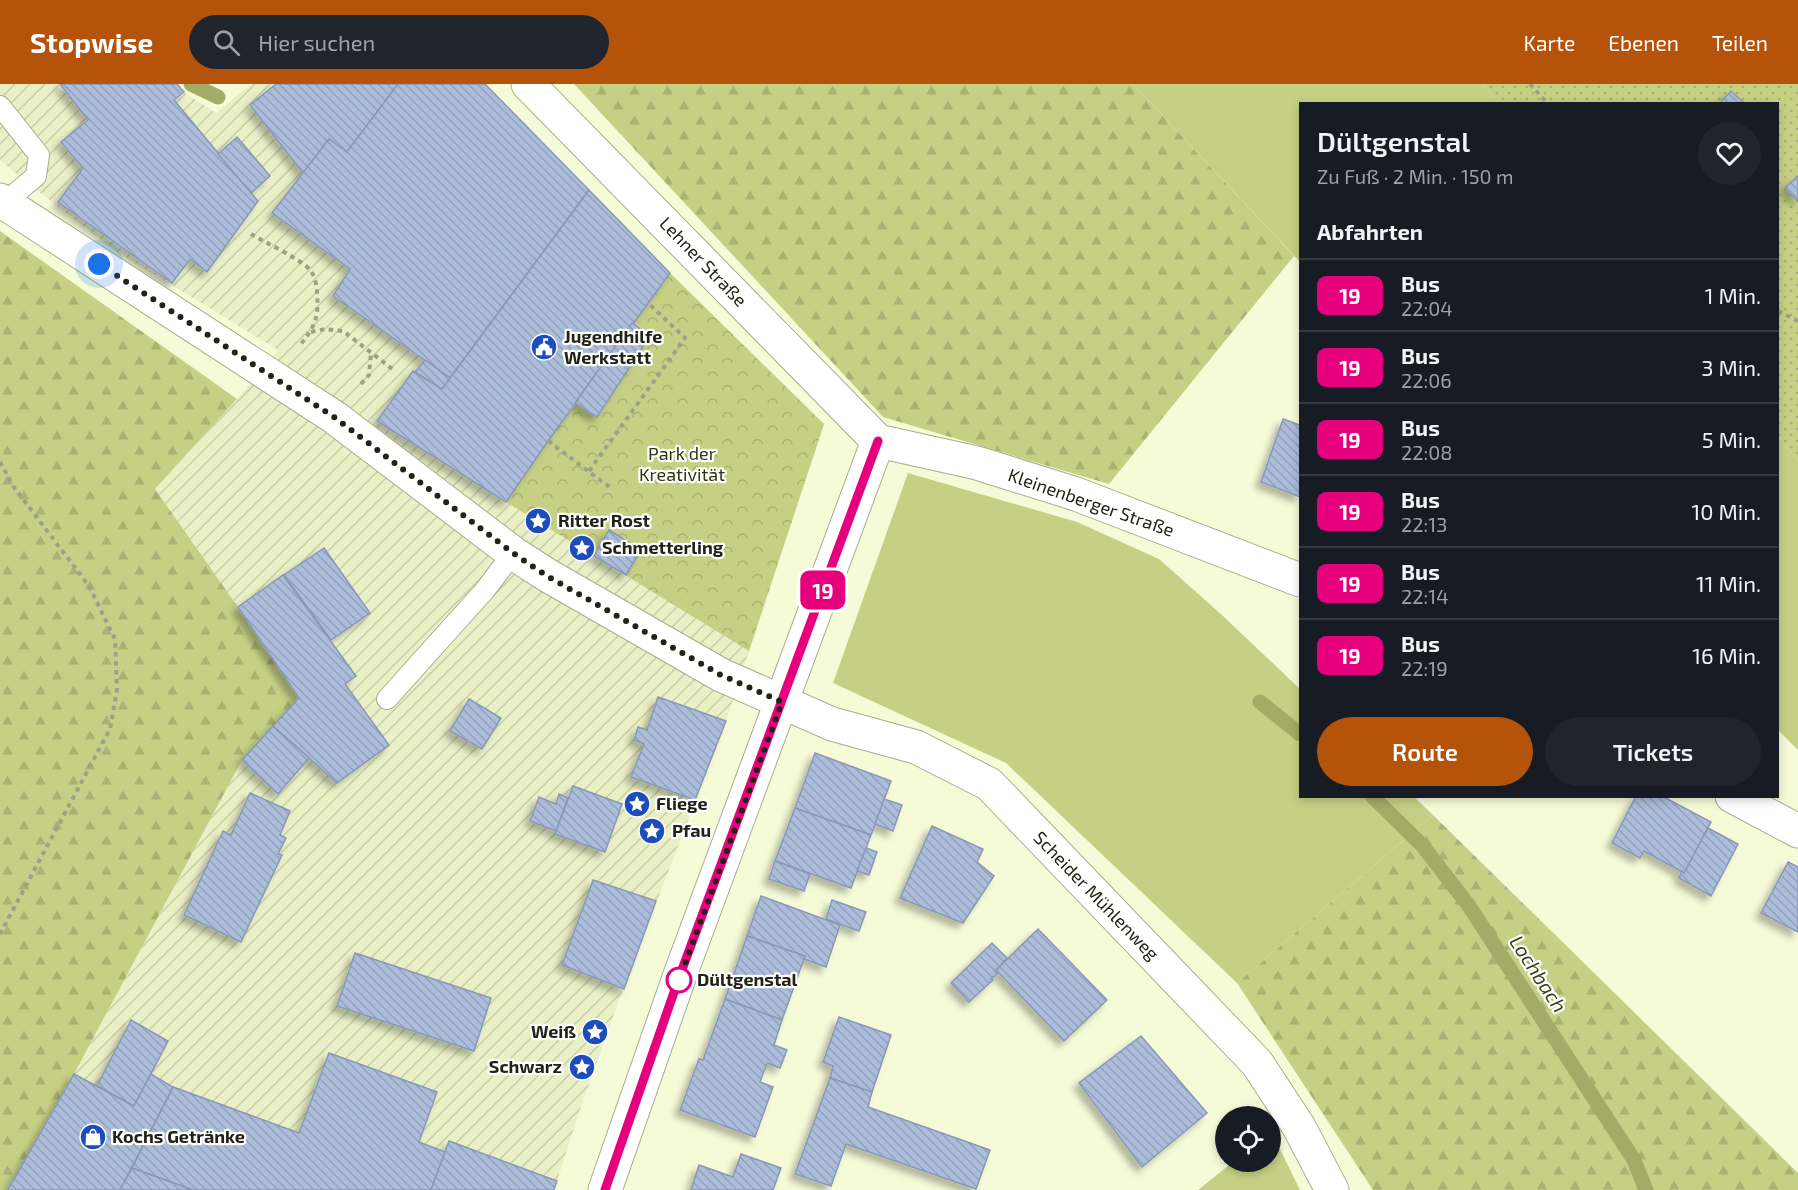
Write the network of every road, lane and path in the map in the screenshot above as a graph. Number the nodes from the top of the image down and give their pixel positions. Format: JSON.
{"nodes":[{"id":1,"x":528,"y":84,"type":"edge"},
{"id":2,"x":1530,"y":84,"type":"edge"},
{"id":3,"x":1546,"y":102,"type":"edge"},
{"id":4,"x":0,"y":106,"type":"edge"},
{"id":5,"x":2,"y":201,"type":"edge"},
{"id":6,"x":251,"y":234,"type":"dead end"},
{"id":7,"x":647,"y":302,"type":"dead end"},
{"id":8,"x":1779,"y":312,"type":"edge"},
{"id":9,"x":1798,"y":321,"type":"edge"},
{"id":10,"x":395,"y":371,"type":"dead end"},
{"id":11,"x":548,"y":441,"type":"dead end"},
{"id":12,"x":878,"y":441,"type":"junction"},
{"id":13,"x":0,"y":462,"type":"edge"},
{"id":14,"x":589,"y":471,"type":"junction"},
{"id":15,"x":612,"y":489,"type":"dead end"},
{"id":16,"x":513,"y":553,"type":"junction"},
{"id":17,"x":1299,"y":579,"type":"edge"},
{"id":18,"x":387,"y":699,"type":"dead end"},
{"id":19,"x":782,"y":702,"type":"junction"},
{"id":20,"x":1736,"y":798,"type":"edge"},
{"id":21,"x":1798,"y":831,"type":"edge"},
{"id":22,"x":0,"y":934,"type":"edge"},
{"id":23,"x":605,"y":1190,"type":"edge"},
{"id":24,"x":1332,"y":1190,"type":"edge"}],
"edges":[{"from":1,"to":12,"type":"street","name":"Lehner Straße"},
{"from":2,"to":3,"type":"path"},
{"from":4,"to":5,"type":"lane"},
{"from":5,"to":16,"type":"street","name":"Scheider Mühlenweg"},
{"from":6,"to":10,"type":"path"},
{"from":7,"to":14,"type":"path"},
{"from":8,"to":9,"type":"path"},
{"from":11,"to":14,"type":"path"},
{"from":12,"to":17,"type":"street","name":"Kleinenberger Straße"},
{"from":12,"to":19,"type":"street"},
{"from":13,"to":22,"type":"path"},
{"from":14,"to":15,"type":"path"},
{"from":16,"to":18,"type":"lane"},
{"from":16,"to":19,"type":"street","name":"Scheider Mühlenweg"},
{"from":19,"to":23,"type":"street"},
{"from":19,"to":24,"type":"street","name":"Scheider Mühlenweg"},
{"from":20,"to":21,"type":"street"}]}
